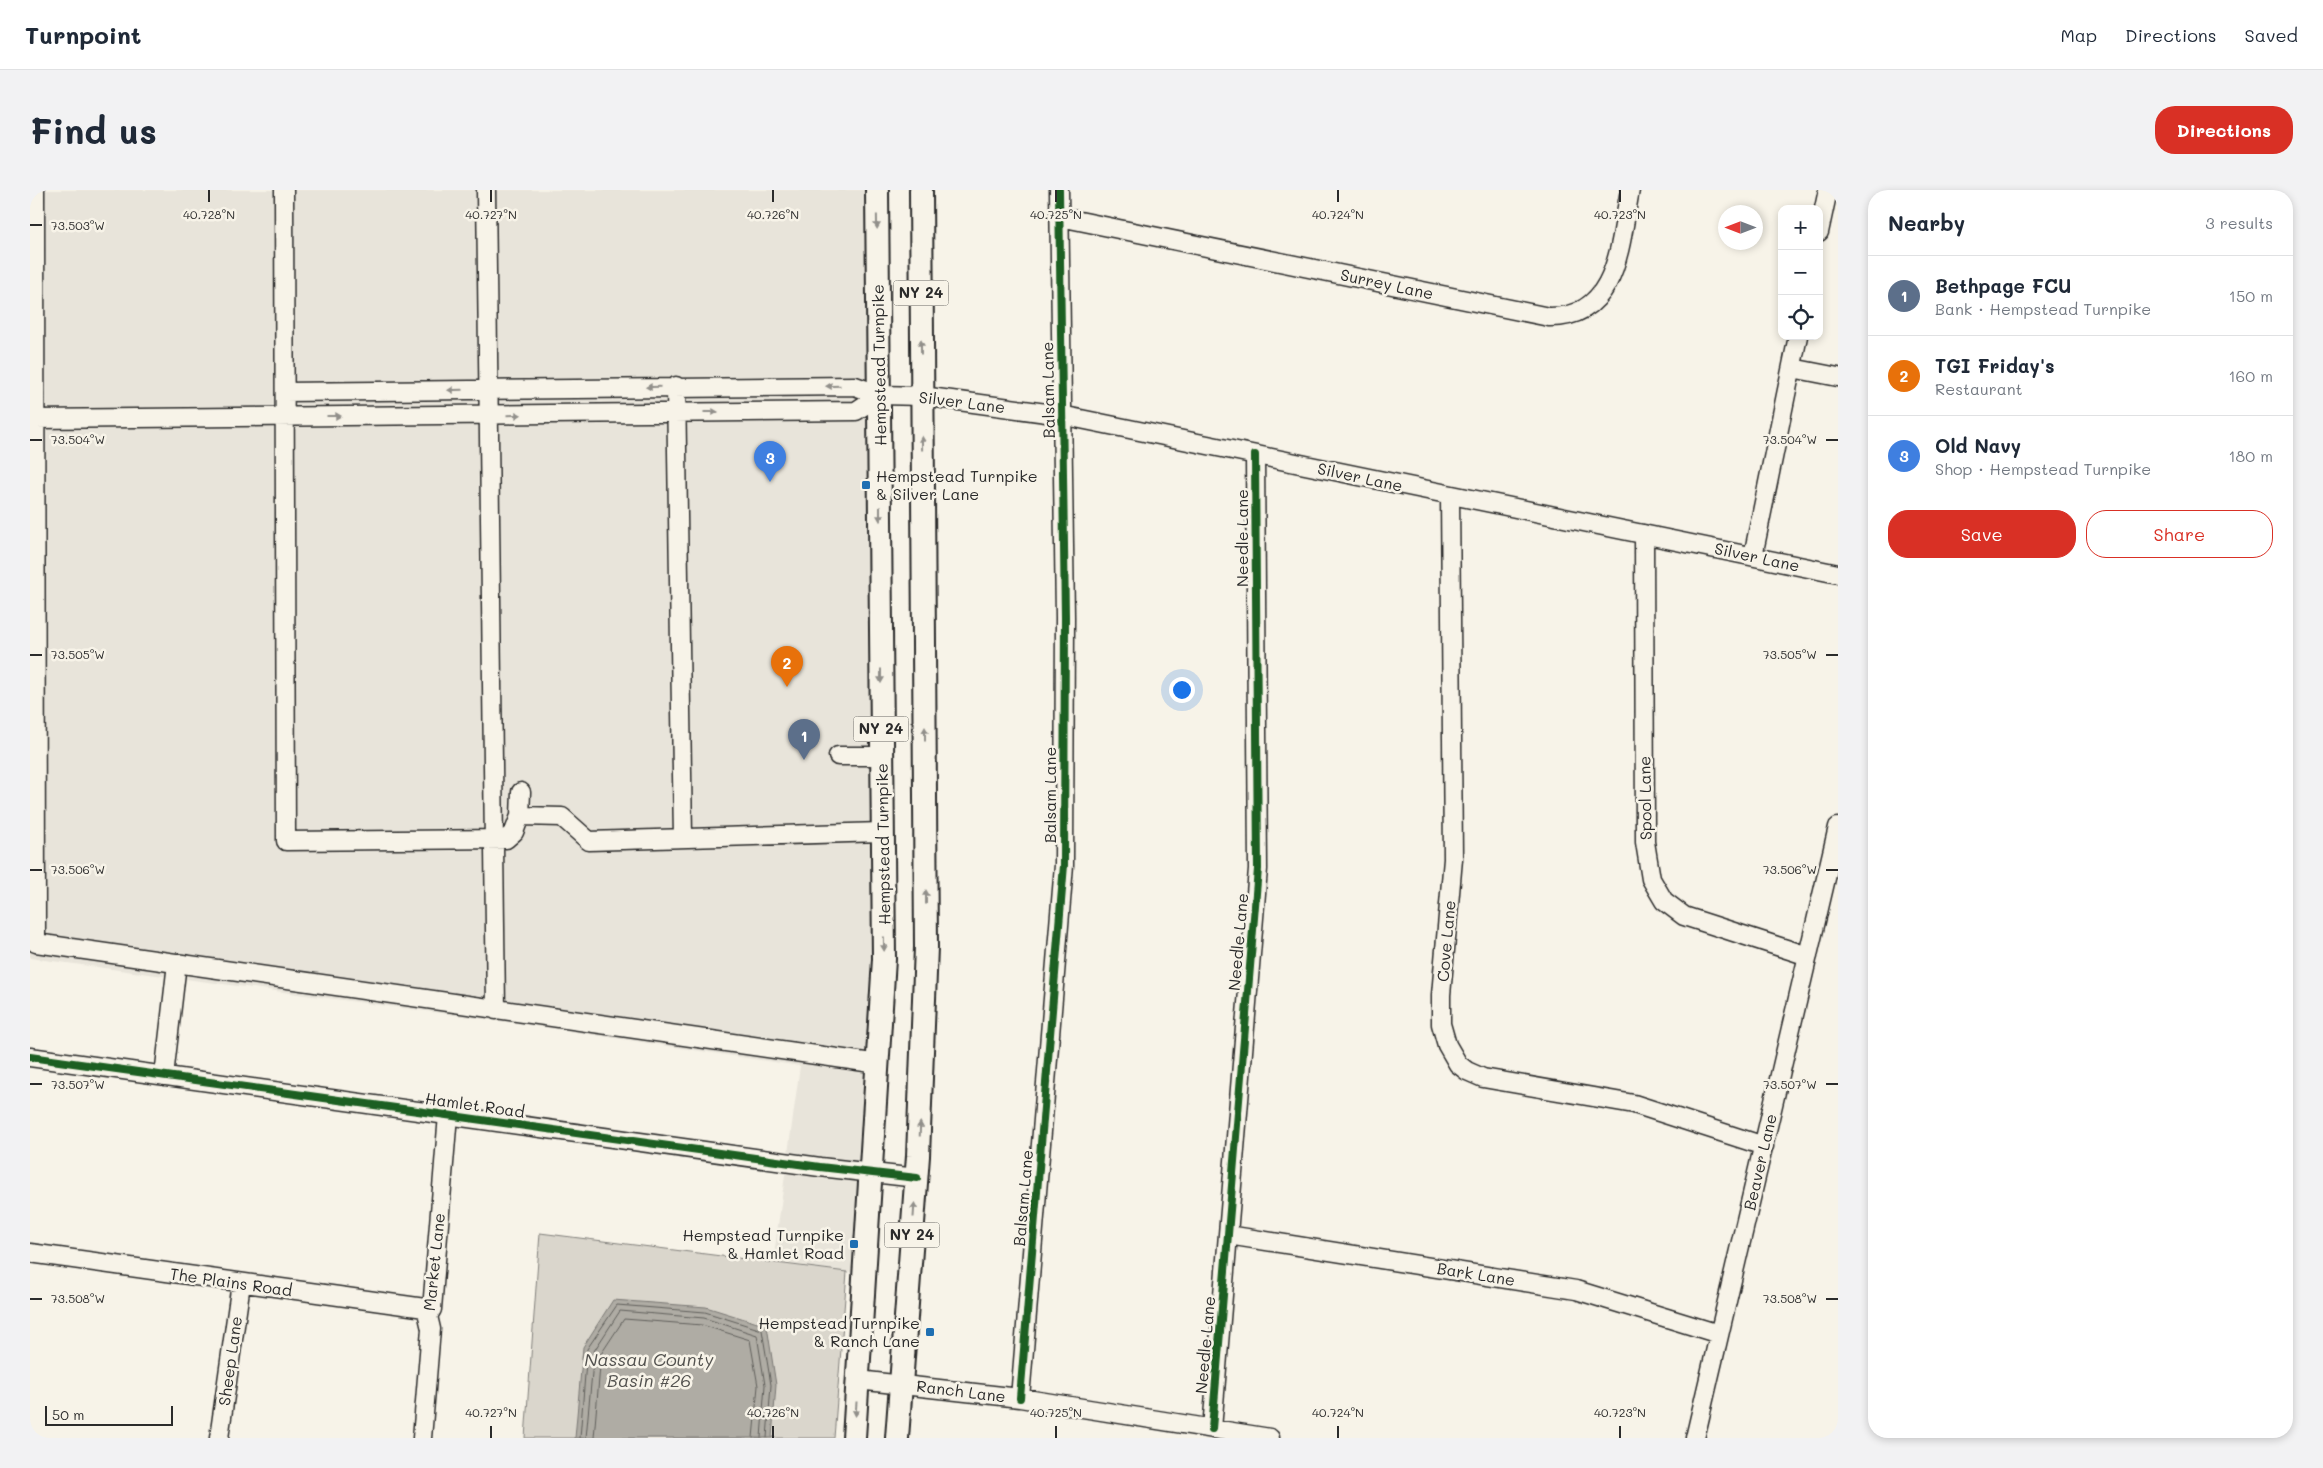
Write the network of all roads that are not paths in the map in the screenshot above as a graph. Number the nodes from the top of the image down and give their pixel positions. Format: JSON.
{"nodes":[{"id":1,"x":35,"y":190,"type":"edge"},
{"id":2,"x":284,"y":190,"type":"edge"},
{"id":3,"x":486,"y":190,"type":"edge"},
{"id":4,"x":877,"y":190,"type":"edge"},
{"id":5,"x":910,"y":190,"type":"edge"},
{"id":6,"x":921,"y":190,"type":"edge"},
{"id":7,"x":1059,"y":190,"type":"edge"},
{"id":8,"x":1630,"y":190,"type":"edge"},
{"id":9,"x":1828,"y":190,"type":"edge"},
{"id":10,"x":1823,"y":213,"type":"edge"},
{"id":11,"x":1060,"y":217,"type":"junction"},
{"id":12,"x":921,"y":238,"type":"junction"},
{"id":13,"x":1797,"y":340,"type":"edge"},
{"id":14,"x":1792,"y":368,"type":"junction"},
{"id":15,"x":1838,"y":377,"type":"edge"},
{"id":16,"x":676,"y":386,"type":"junction"},
{"id":17,"x":488,"y":389,"type":"junction"},
{"id":18,"x":285,"y":392,"type":"junction"},
{"id":19,"x":880,"y":395,"type":"junction"},
{"id":20,"x":922,"y":396,"type":"junction"},
{"id":21,"x":676,"y":412,"type":"junction"},
{"id":22,"x":488,"y":415,"type":"junction"},
{"id":23,"x":1061,"y":415,"type":"junction"},
{"id":24,"x":285,"y":416,"type":"junction"},
{"id":25,"x":34,"y":419,"type":"junction"},
{"id":26,"x":1255,"y":455,"type":"junction"},
{"id":27,"x":1450,"y":495,"type":"junction"},
{"id":28,"x":1644,"y":534,"type":"junction"},
{"id":29,"x":1753,"y":556,"type":"junction"},
{"id":30,"x":1838,"y":574,"type":"edge"},
{"id":31,"x":838,"y":756,"type":"dead end"},
{"id":32,"x":882,"y":756,"type":"junction"},
{"id":33,"x":521,"y":792,"type":"dead end"},
{"id":34,"x":520,"y":816,"type":"junction"},
{"id":35,"x":1838,"y":827,"type":"edge"},
{"id":36,"x":882,"y":832,"type":"junction"},
{"id":37,"x":683,"y":838,"type":"junction"},
{"id":38,"x":493,"y":840,"type":"junction"},
{"id":39,"x":1808,"y":956,"type":"junction"},
{"id":40,"x":176,"y":963,"type":"junction"},
{"id":41,"x":496,"y":1010,"type":"junction"},
{"id":42,"x":30,"y":1057,"type":"edge"},
{"id":43,"x":879,"y":1064,"type":"junction"},
{"id":44,"x":164,"y":1076,"type":"junction"},
{"id":45,"x":448,"y":1116,"type":"junction"},
{"id":46,"x":1764,"y":1146,"type":"junction"},
{"id":47,"x":871,"y":1173,"type":"junction"},
{"id":48,"x":916,"y":1178,"type":"junction"},
{"id":49,"x":1228,"y":1235,"type":"junction"},
{"id":50,"x":30,"y":1253,"type":"edge"},
{"id":51,"x":241,"y":1283,"type":"junction"},
{"id":52,"x":432,"y":1309,"type":"junction"},
{"id":53,"x":1719,"y":1334,"type":"junction"},
{"id":54,"x":858,"y":1380,"type":"junction"},
{"id":55,"x":901,"y":1384,"type":"junction"},
{"id":56,"x":1020,"y":1398,"type":"junction"},
{"id":57,"x":1212,"y":1429,"type":"junction"},
{"id":58,"x":220,"y":1438,"type":"edge"},
{"id":59,"x":422,"y":1438,"type":"edge"},
{"id":60,"x":854,"y":1438,"type":"edge"},
{"id":61,"x":897,"y":1438,"type":"edge"},
{"id":62,"x":1270,"y":1438,"type":"edge"},
{"id":63,"x":1695,"y":1438,"type":"edge"}],
"edges":[{"from":1,"to":25,"type":"street"},
{"from":2,"to":18,"type":"street"},
{"from":3,"to":17,"type":"street"},
{"from":4,"to":19,"type":"main road","name":"Hempstead Turnpike","number":"NY 24","one_way":true},
{"from":5,"to":12,"type":"main road"},
{"from":6,"to":12,"type":"main road","number":"NY 24"},
{"from":7,"to":11,"type":"street","name":"Balsam Lane"},
{"from":8,"to":11,"type":"street","name":"Surrey Lane"},
{"from":9,"to":10,"type":"street"},
{"from":11,"to":23,"type":"street","name":"Balsam Lane"},
{"from":20,"to":12,"type":"main road","number":"NY 24","one_way":true},
{"from":13,"to":14,"type":"street"},
{"from":14,"to":15,"type":"street"},
{"from":14,"to":29,"type":"street"},
{"from":16,"to":17,"type":"street","name":"Silver Lane","one_way":true},
{"from":19,"to":16,"type":"street","name":"Silver Lane","one_way":true},
{"from":16,"to":21,"type":"street"},
{"from":17,"to":18,"type":"street","name":"Silver Lane","one_way":true},
{"from":17,"to":22,"type":"street"},
{"from":18,"to":24,"type":"street"},
{"from":19,"to":20,"type":"street","name":"Silver Lane"},
{"from":21,"to":19,"type":"street","one_way":true},
{"from":19,"to":32,"type":"main road","name":"Hempstead Turnpike","number":"NY 24","one_way":true},
{"from":20,"to":23,"type":"street","name":"Silver Lane"},
{"from":48,"to":20,"type":"main road","number":"NY 24","one_way":true},
{"from":22,"to":21,"type":"street","one_way":true},
{"from":21,"to":37,"type":"street"},
{"from":24,"to":22,"type":"street","one_way":true},
{"from":22,"to":38,"type":"street"},
{"from":23,"to":26,"type":"street","name":"Silver Lane"},
{"from":23,"to":56,"type":"street","name":"Balsam Lane"},
{"from":24,"to":25,"type":"street"},
{"from":24,"to":38,"type":"street"},
{"from":25,"to":40,"type":"street"},
{"from":26,"to":27,"type":"street","name":"Silver Lane"},
{"from":26,"to":49,"type":"street","name":"Needle Lane"},
{"from":27,"to":28,"type":"street","name":"Silver Lane"},
{"from":27,"to":46,"type":"street","name":"Cove Lane"},
{"from":28,"to":29,"type":"street","name":"Silver Lane"},
{"from":28,"to":39,"type":"street","name":"Spool Lane"},
{"from":29,"to":30,"type":"street","name":"Silver Lane"},
{"from":31,"to":32,"type":"street"},
{"from":32,"to":36,"type":"main road","name":"Hempstead Turnpike","number":"NY 24"},
{"from":33,"to":34,"type":"street"},
{"from":34,"to":37,"type":"street"},
{"from":34,"to":38,"type":"street"},
{"from":35,"to":39,"type":"street","name":"Beaver Lane"},
{"from":36,"to":37,"type":"street"},
{"from":36,"to":43,"type":"main road","name":"Hempstead Turnpike","number":"NY 24","one_way":true},
{"from":38,"to":41,"type":"street"},
{"from":39,"to":46,"type":"street","name":"Beaver Lane"},
{"from":40,"to":41,"type":"street"},
{"from":40,"to":44,"type":"street"},
{"from":41,"to":43,"type":"street"},
{"from":42,"to":44,"type":"street","name":"Hamlet Road"},
{"from":43,"to":47,"type":"main road","name":"Hempstead Turnpike","number":"NY 24"},
{"from":44,"to":45,"type":"street","name":"Hamlet Road"},
{"from":45,"to":47,"type":"street","name":"Hamlet Road"},
{"from":45,"to":52,"type":"street","name":"Market Lane"},
{"from":46,"to":53,"type":"street","name":"Beaver Lane"},
{"from":47,"to":48,"type":"street","name":"Hamlet Road"},
{"from":47,"to":54,"type":"main road","name":"Hempstead Turnpike","number":"NY 24"},
{"from":55,"to":48,"type":"main road","number":"NY 24","one_way":true},
{"from":49,"to":53,"type":"street","name":"Bark Lane"},
{"from":49,"to":57,"type":"street","name":"Needle Lane"},
{"from":50,"to":51,"type":"street","name":"The Plains Road"},
{"from":51,"to":52,"type":"street","name":"The Plains Road"},
{"from":51,"to":58,"type":"street","name":"Sheep Lane"},
{"from":52,"to":59,"type":"street","name":"Market Lane"},
{"from":53,"to":63,"type":"street","name":"Beaver Lane"},
{"from":54,"to":55,"type":"street","name":"Ranch Lane"},
{"from":54,"to":60,"type":"main road","name":"Hempstead Turnpike","number":"NY 24","one_way":true},
{"from":55,"to":56,"type":"street","name":"Ranch Lane"},
{"from":55,"to":61,"type":"main road","number":"NY 24"},
{"from":56,"to":57,"type":"street","name":"Ranch Lane"},
{"from":57,"to":62,"type":"street","name":"Ranch Lane"}]}
